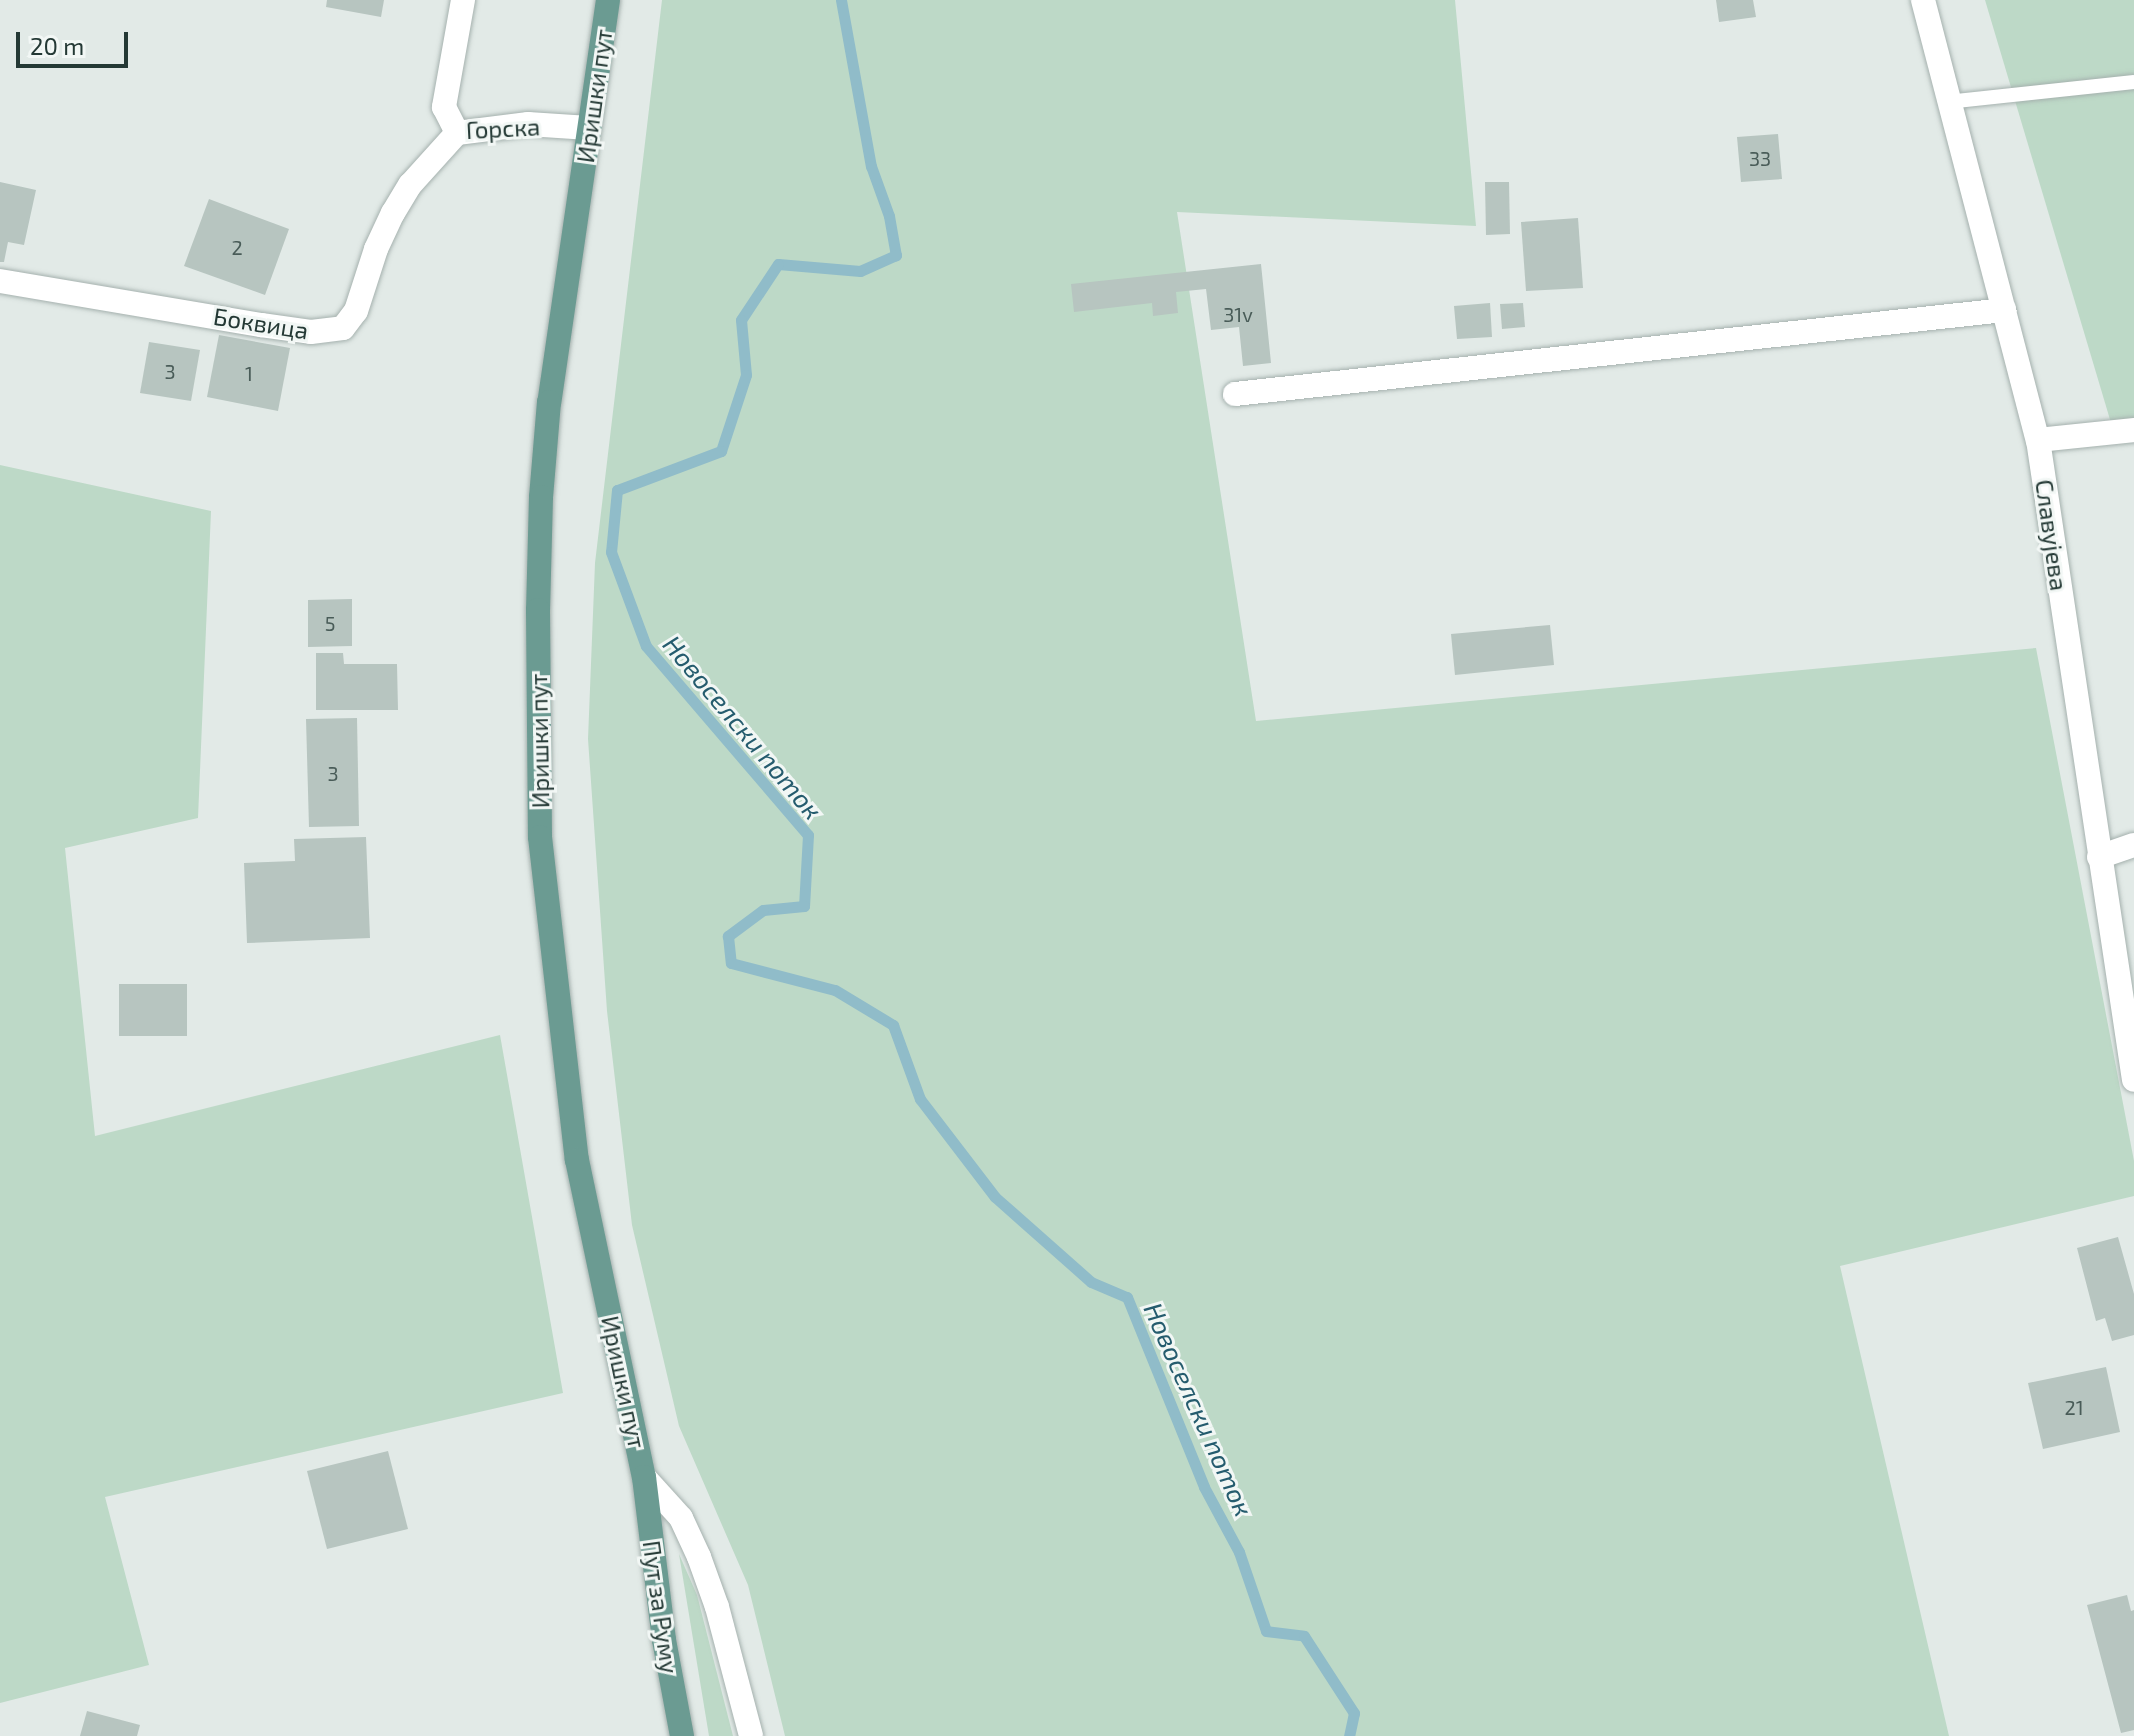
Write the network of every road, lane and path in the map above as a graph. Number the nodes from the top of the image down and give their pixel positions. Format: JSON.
{"nodes":[{"id":1,"x":463,"y":0,"type":"edge"},
{"id":2,"x":608,"y":0,"type":"edge"},
{"id":3,"x":1923,"y":0,"type":"edge"},
{"id":4,"x":2134,"y":82,"type":"edge"},
{"id":5,"x":1947,"y":102,"type":"junction"},
{"id":6,"x":589,"y":128,"type":"junction"},
{"id":7,"x":457,"y":133,"type":"junction"},
{"id":8,"x":0,"y":281,"type":"edge"},
{"id":9,"x":2004,"y":310,"type":"junction"},
{"id":10,"x":1235,"y":394,"type":"dead end"},
{"id":11,"x":2134,"y":430,"type":"edge"},
{"id":12,"x":2038,"y":440,"type":"junction"},
{"id":13,"x":2134,"y":845,"type":"edge"},
{"id":14,"x":2099,"y":857,"type":"junction"},
{"id":15,"x":2134,"y":1080,"type":"edge"},
{"id":16,"x":644,"y":1477,"type":"junction"},
{"id":17,"x":682,"y":1736,"type":"edge"},
{"id":18,"x":751,"y":1736,"type":"edge"}],
"edges":[{"from":1,"to":7,"type":"street","name":"Горска"},
{"from":2,"to":6,"type":"main road","name":"Иришки пут"},
{"from":3,"to":5,"type":"street","name":"Славујева"},
{"from":4,"to":5,"type":"lane"},
{"from":5,"to":9,"type":"street","name":"Славујева"},
{"from":6,"to":7,"type":"street","name":"Горска"},
{"from":6,"to":16,"type":"main road","name":"Иришки пут"},
{"from":7,"to":8,"type":"street","name":"Боквица"},
{"from":9,"to":10,"type":"street"},
{"from":9,"to":12,"type":"street","name":"Славујева"},
{"from":11,"to":12,"type":"street"},
{"from":12,"to":14,"type":"street","name":"Славујева"},
{"from":13,"to":14,"type":"street"},
{"from":14,"to":15,"type":"street","name":"Славујева"},
{"from":16,"to":17,"type":"main road","name":"Пут за Руму"},
{"from":16,"to":18,"type":"street"}]}
